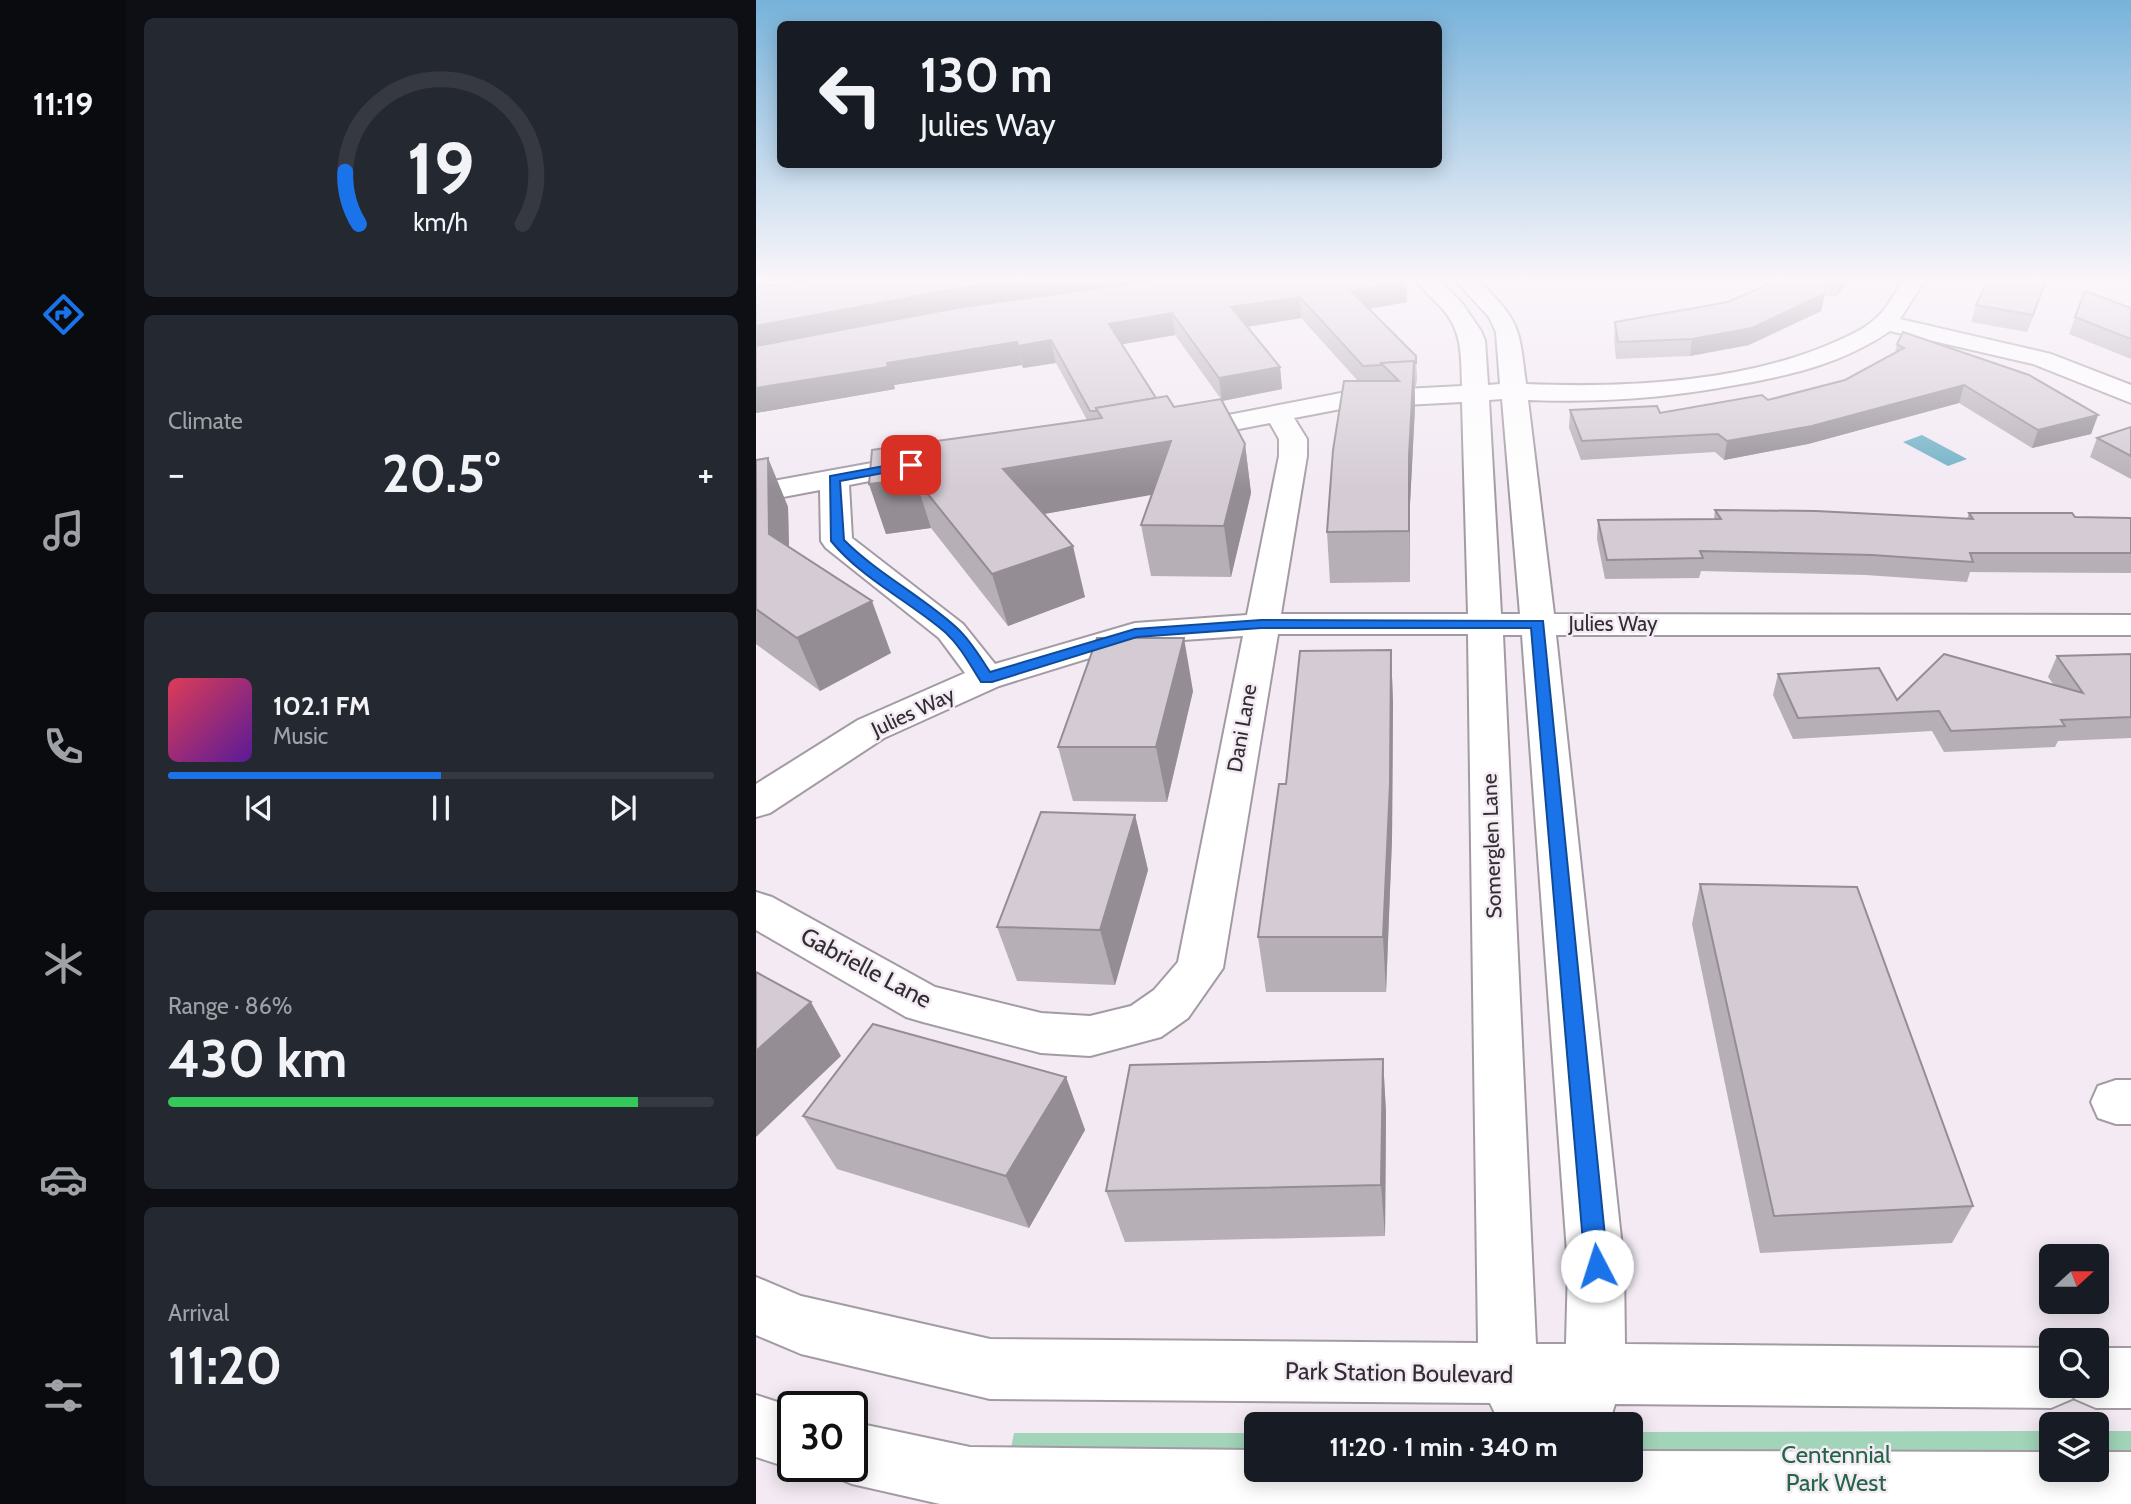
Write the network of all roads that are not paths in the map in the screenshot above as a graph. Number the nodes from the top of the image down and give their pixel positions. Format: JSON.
{"nodes":[{"id":1,"x":1477,"y":350,"type":"edge"},
{"id":2,"x":1504,"y":350,"type":"edge"},
{"id":3,"x":1835,"y":350,"type":"edge"},
{"id":4,"x":2009,"y":350,"type":"edge"},
{"id":5,"x":1494,"y":392,"type":"junction"},
{"id":6,"x":2131,"y":395,"type":"edge"},
{"id":7,"x":1278,"y":414,"type":"junction"},
{"id":8,"x":1153,"y":437,"type":"edge"},
{"id":9,"x":951,"y":459,"type":"edge"},
{"id":10,"x":834,"y":478,"type":"junction"},
{"id":11,"x":756,"y":493,"type":"edge"},
{"id":12,"x":1261,"y":624,"type":"junction"},
{"id":13,"x":1485,"y":624,"type":"junction"},
{"id":14,"x":1538,"y":624,"type":"junction"},
{"id":15,"x":2131,"y":625,"type":"edge"},
{"id":16,"x":986,"y":678,"type":"junction"},
{"id":17,"x":756,"y":803,"type":"edge"},
{"id":18,"x":756,"y":909,"type":"edge"},
{"id":19,"x":1144,"y":1023,"type":"joint"},
{"id":20,"x":756,"y":1306,"type":"edge"},
{"id":21,"x":2109,"y":1378,"type":"edge"},
{"id":22,"x":2131,"y":1378,"type":"edge"},
{"id":23,"x":2039,"y":1379,"type":"edge"},
{"id":24,"x":1520,"y":1399,"type":"edge"},
{"id":25,"x":1586,"y":1400,"type":"edge"},
{"id":26,"x":756,"y":1426,"type":"edge"},
{"id":27,"x":777,"y":1433,"type":"edge"},
{"id":28,"x":868,"y":1457,"type":"edge"},
{"id":29,"x":1643,"y":1475,"type":"edge"},
{"id":30,"x":1244,"y":1477,"type":"edge"},
{"id":31,"x":2131,"y":1484,"type":"edge"}],
"edges":[{"from":1,"to":5,"type":"street","name":"Somerglen Lane"},
{"from":2,"to":5,"type":"street","name":"Somerglen Lane"},
{"from":3,"to":5,"type":"street"},
{"from":4,"to":6,"type":"street"},
{"from":5,"to":7,"type":"street"},
{"from":5,"to":13,"type":"street","name":"Somerglen Lane"},
{"from":5,"to":14,"type":"street","name":"Somerglen Lane"},
{"from":7,"to":8,"type":"street"},
{"from":7,"to":12,"type":"street","name":"Dani Lane"},
{"from":9,"to":10,"type":"street"},
{"from":10,"to":11,"type":"street"},
{"from":10,"to":16,"type":"street"},
{"from":12,"to":13,"type":"street","name":"Julies Way"},
{"from":12,"to":16,"type":"street","name":"Julies Way"},
{"from":12,"to":19,"type":"street","name":"Dani Lane"},
{"from":13,"to":14,"type":"street","name":"Julies Way"},
{"from":13,"to":24,"type":"street","name":"Somerglen Lane"},
{"from":14,"to":15,"type":"street","name":"Julies Way"},
{"from":14,"to":25,"type":"street","name":"Somerglen Lane"},
{"from":16,"to":17,"type":"street","name":"Julies Way"},
{"from":18,"to":19,"type":"street","name":"Gabrielle Lane"},
{"from":20,"to":24,"type":"street","name":"Park Station Boulevard"},
{"from":21,"to":22,"type":"street"},
{"from":23,"to":25,"type":"street","name":"Park Station Boulevard"},
{"from":24,"to":25,"type":"street","name":"Park Station Boulevard"},
{"from":26,"to":27,"type":"street"},
{"from":28,"to":30,"type":"street"},
{"from":29,"to":31,"type":"street"}]}
